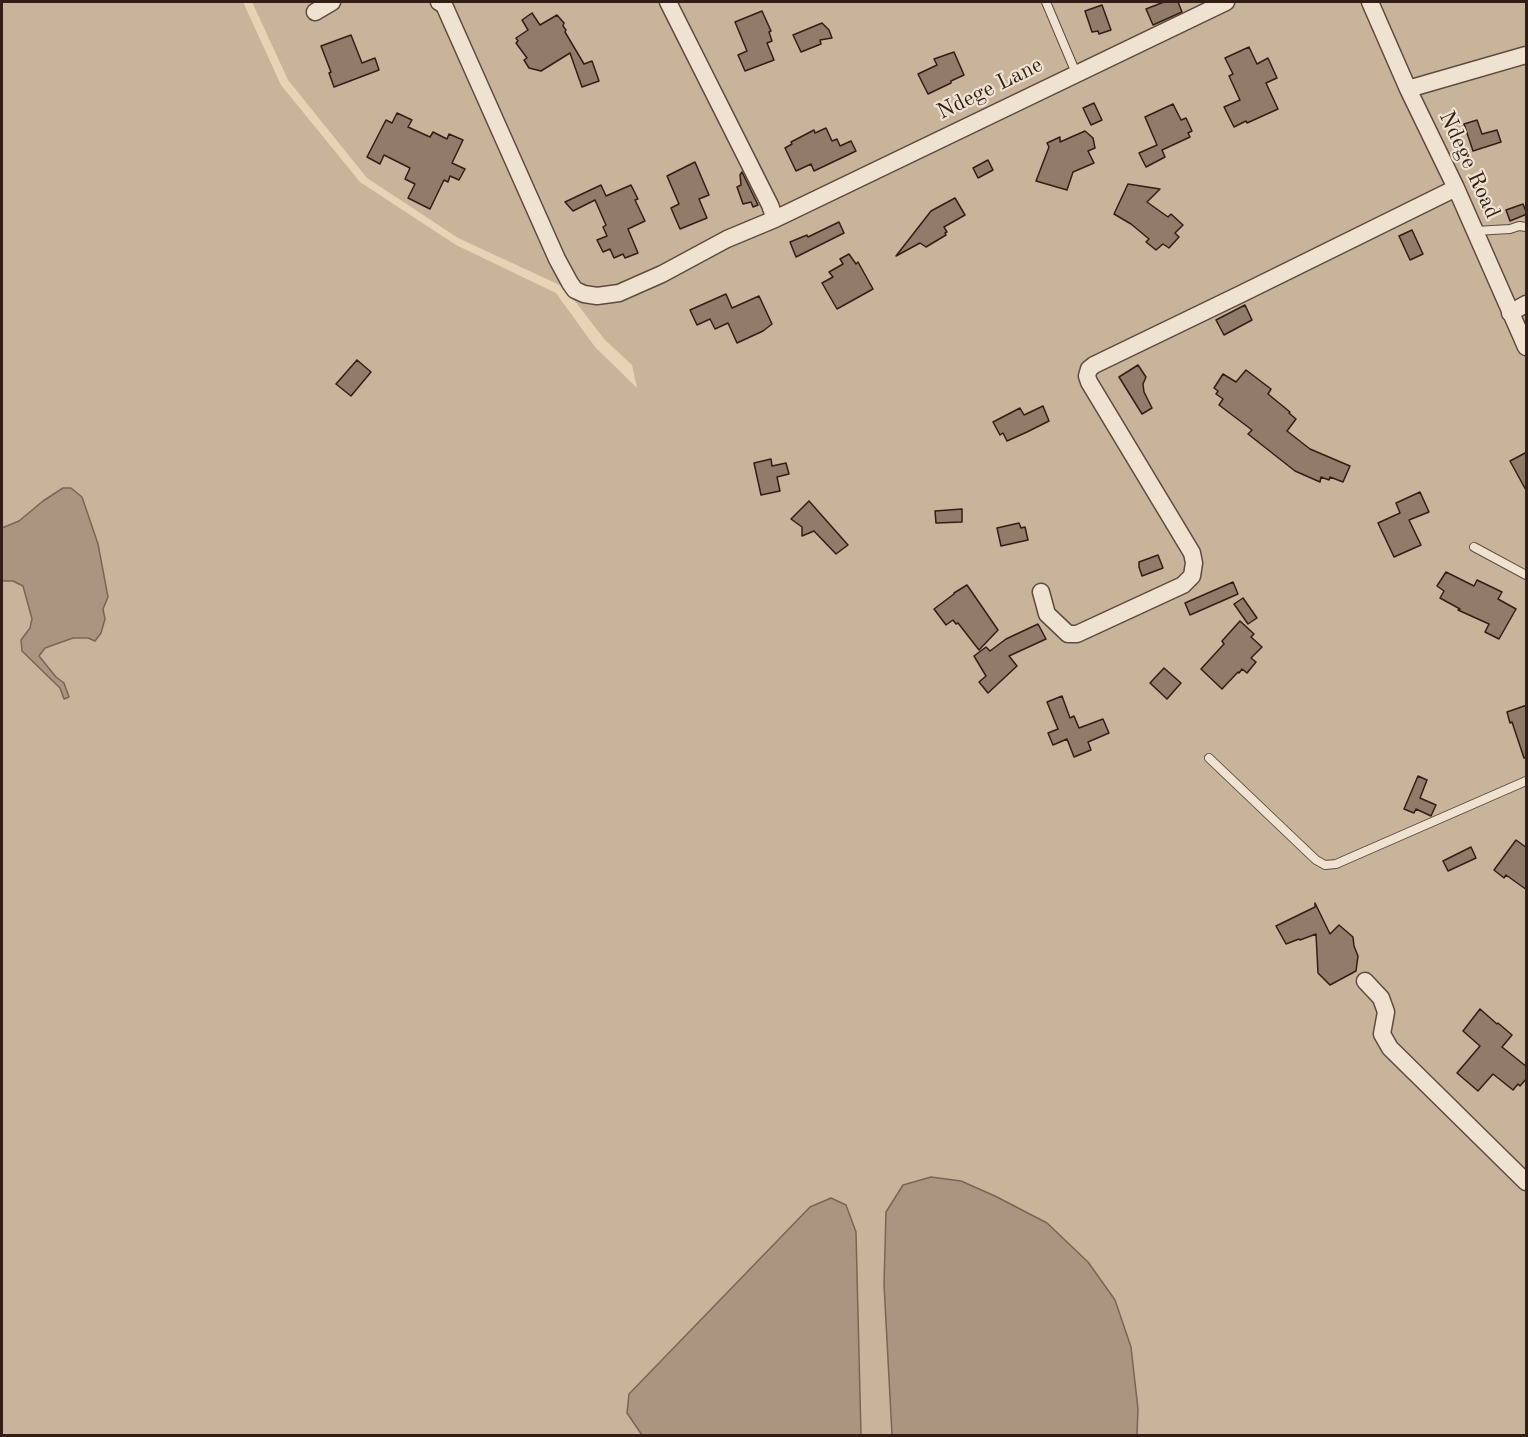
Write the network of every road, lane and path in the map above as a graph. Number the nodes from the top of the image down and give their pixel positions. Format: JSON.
{"nodes":[{"id":1,"x":332,"y":2,"type":"edge"},
{"id":2,"x":440,"y":2,"type":"edge"},
{"id":3,"x":668,"y":2,"type":"edge"},
{"id":4,"x":1046,"y":2,"type":"edge"},
{"id":5,"x":1226,"y":2,"type":"edge"},
{"id":6,"x":1370,"y":2,"type":"edge"},
{"id":7,"x":315,"y":12,"type":"dead end"},
{"id":8,"x":1527,"y":55,"type":"edge"},
{"id":9,"x":1076,"y":73,"type":"junction"},
{"id":10,"x":1408,"y":88,"type":"junction"},
{"id":11,"x":1456,"y":188,"type":"junction"},
{"id":12,"x":775,"y":219,"type":"junction"},
{"id":13,"x":1527,"y":227,"type":"edge"},
{"id":14,"x":1475,"y":231,"type":"junction"},
{"id":15,"x":1527,"y":304,"type":"edge"},
{"id":16,"x":1510,"y":313,"type":"junction"},
{"id":17,"x":1527,"y":347,"type":"edge"},
{"id":18,"x":1473,"y":547,"type":"dead end"},
{"id":19,"x":1527,"y":575,"type":"edge"},
{"id":20,"x":1041,"y":592,"type":"dead end"},
{"id":21,"x":1209,"y":758,"type":"dead end"},
{"id":22,"x":1527,"y":781,"type":"edge"},
{"id":23,"x":1365,"y":981,"type":"dead end"},
{"id":24,"x":1527,"y":1182,"type":"edge"}],
"edges":[{"from":1,"to":7,"type":"street"},
{"from":2,"to":12,"type":"street","name":"Ndege Lane"},
{"from":3,"to":12,"type":"street"},
{"from":4,"to":9,"type":"lane"},
{"from":5,"to":9,"type":"street","name":"Ndege Lane"},
{"from":6,"to":10,"type":"street","name":"Ndege Road"},
{"from":8,"to":10,"type":"street"},
{"from":9,"to":12,"type":"street","name":"Ndege Lane"},
{"from":10,"to":11,"type":"street","name":"Ndege Road"},
{"from":11,"to":14,"type":"street","name":"Ndege Road"},
{"from":11,"to":20,"type":"street"},
{"from":13,"to":14,"type":"lane"},
{"from":14,"to":16,"type":"street","name":"Ndege Road"},
{"from":15,"to":16,"type":"street"},
{"from":16,"to":17,"type":"street","name":"Ndege Road"},
{"from":18,"to":19,"type":"lane"},
{"from":21,"to":22,"type":"lane"},
{"from":23,"to":24,"type":"street"}]}
